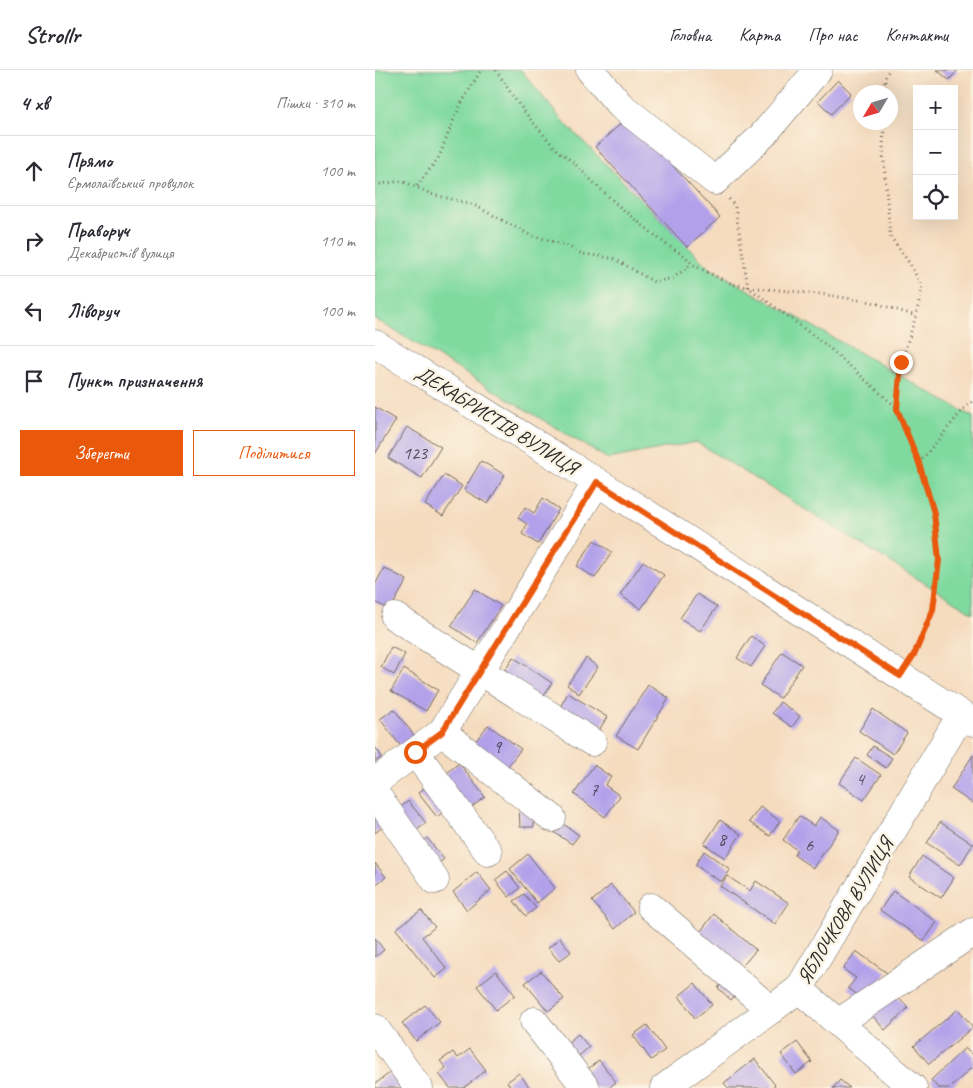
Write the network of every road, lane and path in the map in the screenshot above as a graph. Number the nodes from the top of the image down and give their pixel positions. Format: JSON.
{"nodes":[{"id":1,"x":481,"y":70,"type":"edge"},
{"id":2,"x":496,"y":70,"type":"edge"},
{"id":3,"x":590,"y":70,"type":"edge"},
{"id":4,"x":818,"y":70,"type":"edge"},
{"id":5,"x":889,"y":70,"type":"edge"},
{"id":6,"x":885,"y":85,"type":"edge"},
{"id":7,"x":884,"y":130,"type":"edge"},
{"id":8,"x":715,"y":181,"type":"junction"},
{"id":9,"x":375,"y":183,"type":"edge"},
{"id":10,"x":417,"y":186,"type":"junction"},
{"id":11,"x":692,"y":264,"type":"junction"},
{"id":12,"x":748,"y":287,"type":"junction"},
{"id":13,"x":916,"y":316,"type":"junction"},
{"id":14,"x":375,"y":344,"type":"edge"},
{"id":15,"x":973,"y":401,"type":"edge"},
{"id":16,"x":897,"y":409,"type":"junction"},
{"id":17,"x":919,"y":463,"type":"junction"},
{"id":18,"x":597,"y":482,"type":"junction"},
{"id":19,"x":395,"y":617,"type":"dead end"},
{"id":20,"x":480,"y":671,"type":"junction"},
{"id":21,"x":900,"y":676,"type":"junction"},
{"id":22,"x":967,"y":718,"type":"edge"},
{"id":23,"x":442,"y":732,"type":"junction"},
{"id":24,"x":592,"y":742,"type":"dead end"},
{"id":25,"x":415,"y":752,"type":"junction"},
{"id":26,"x":375,"y":782,"type":"edge"},
{"id":27,"x":375,"y":793,"type":"edge"},
{"id":28,"x":552,"y":818,"type":"dead end"},
{"id":29,"x":488,"y":852,"type":"dead end"},
{"id":30,"x":435,"y":880,"type":"dead end"},
{"id":31,"x":651,"y":907,"type":"dead end"},
{"id":32,"x":973,"y":932,"type":"edge"},
{"id":33,"x":799,"y":989,"type":"junction"},
{"id":34,"x":771,"y":1010,"type":"junction"},
{"id":35,"x":535,"y":1021,"type":"dead end"},
{"id":36,"x":838,"y":1023,"type":"junction"},
{"id":37,"x":375,"y":1028,"type":"edge"},
{"id":38,"x":419,"y":1088,"type":"edge"},
{"id":39,"x":586,"y":1088,"type":"edge"},
{"id":40,"x":664,"y":1088,"type":"edge"},
{"id":41,"x":913,"y":1088,"type":"edge"}],
"edges":[{"from":1,"to":10,"type":"path"},
{"from":2,"to":11,"type":"path"},
{"from":3,"to":8,"type":"street"},
{"from":4,"to":8,"type":"street"},
{"from":5,"to":6,"type":"path"},
{"from":7,"to":13,"type":"path"},
{"from":8,"to":12,"type":"path"},
{"from":9,"to":10,"type":"path"},
{"from":10,"to":11,"type":"path"},
{"from":11,"to":12,"type":"path"},
{"from":12,"to":13,"type":"path"},
{"from":12,"to":16,"type":"path"},
{"from":13,"to":16,"type":"path"},
{"from":14,"to":18,"type":"street","name":"ДЕКАБРИСТІВ ВУЛИЦЯ"},
{"from":15,"to":17,"type":"path"},
{"from":16,"to":17,"type":"path"},
{"from":17,"to":21,"type":"path"},
{"from":18,"to":20,"type":"street"},
{"from":18,"to":21,"type":"street","name":"ДЕКАБРИСТІВ ВУЛИЦЯ"},
{"from":19,"to":20,"type":"street"},
{"from":20,"to":23,"type":"street"},
{"from":20,"to":24,"type":"street"},
{"from":21,"to":22,"type":"street","name":"ДЕКАБРИСТІВ ВУЛИЦЯ"},
{"from":22,"to":33,"type":"street","name":"ЯБЛОЧКОВА ВУЛИЦЯ"},
{"from":23,"to":25,"type":"street"},
{"from":23,"to":28,"type":"street"},
{"from":25,"to":26,"type":"street"},
{"from":25,"to":29,"type":"street"},
{"from":27,"to":30,"type":"street"},
{"from":31,"to":34,"type":"street"},
{"from":32,"to":36,"type":"street"},
{"from":33,"to":34,"type":"street","name":"ЯБЛОЧКОВА ВУЛИЦЯ"},
{"from":33,"to":36,"type":"street"},
{"from":34,"to":40,"type":"street","name":"ЯБЛОЧКОВА ВУЛИЦЯ"},
{"from":35,"to":39,"type":"street"},
{"from":36,"to":41,"type":"street"},
{"from":37,"to":38,"type":"street"}]}
